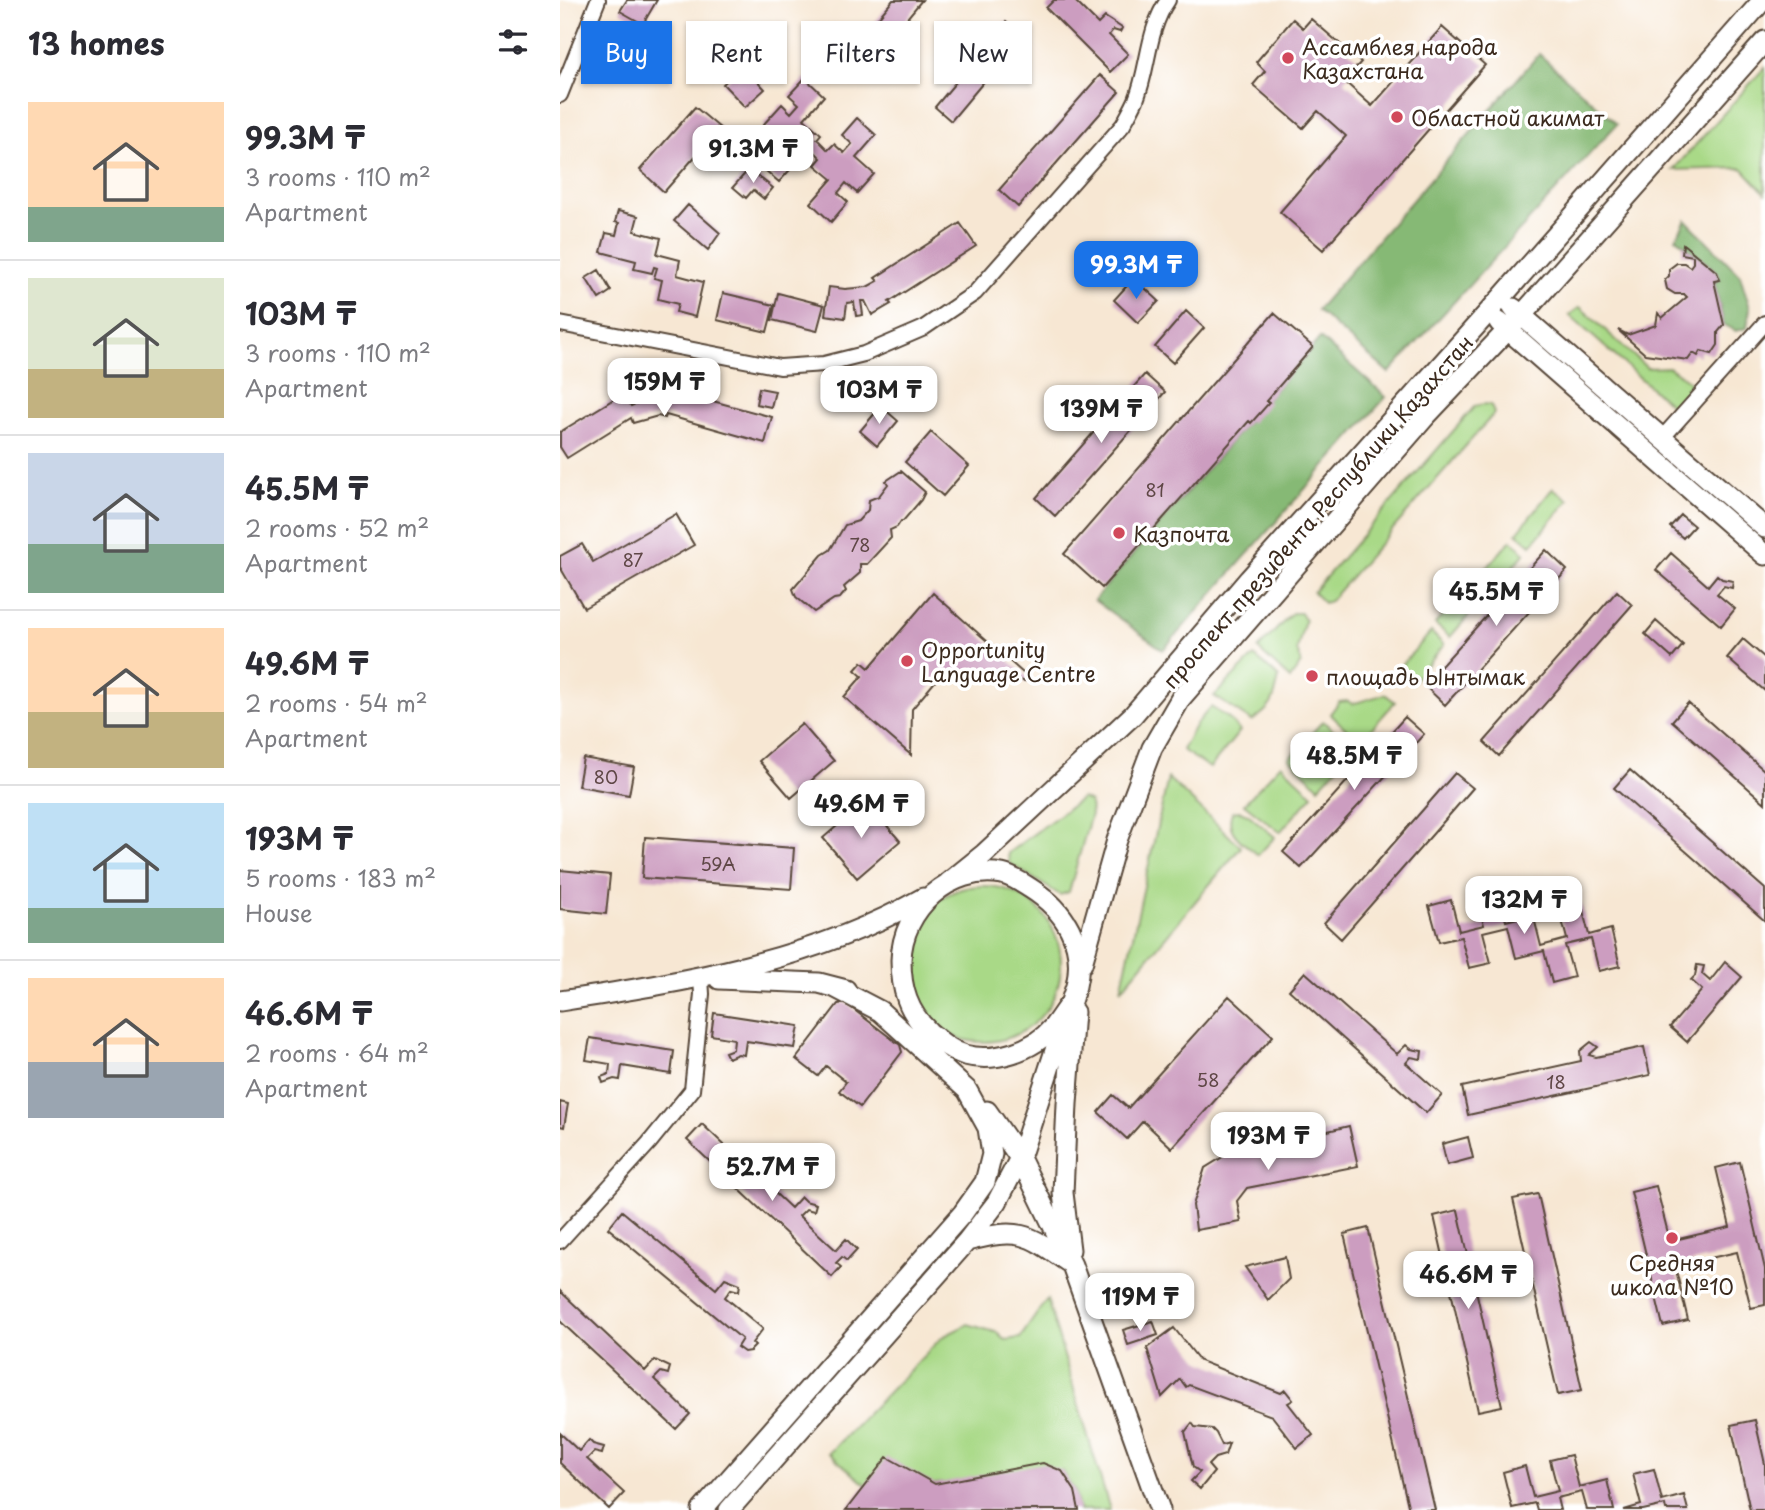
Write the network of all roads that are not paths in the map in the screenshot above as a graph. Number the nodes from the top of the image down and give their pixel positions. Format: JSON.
{"nodes":[{"id":1,"x":598,"y":0,"type":"edge"},
{"id":2,"x":1168,"y":0,"type":"edge"},
{"id":3,"x":1763,"y":0,"type":"edge"},
{"id":4,"x":1765,"y":41,"type":"edge"},
{"id":5,"x":560,"y":95,"type":"edge"},
{"id":6,"x":1495,"y":305,"type":"junction"},
{"id":7,"x":1521,"y":316,"type":"junction"},
{"id":8,"x":1765,"y":323,"type":"edge"},
{"id":9,"x":560,"y":324,"type":"edge"},
{"id":10,"x":1507,"y":330,"type":"junction"},
{"id":11,"x":1409,"y":401,"type":"junction"},
{"id":12,"x":1426,"y":416,"type":"junction"},
{"id":13,"x":1662,"y":437,"type":"junction"},
{"id":14,"x":1765,"y":528,"type":"edge"},
{"id":15,"x":1765,"y":555,"type":"edge"},
{"id":16,"x":944,"y":886,"type":"junction"},
{"id":17,"x":701,"y":978,"type":"junction"},
{"id":18,"x":1077,"y":984,"type":"junction"},
{"id":19,"x":834,"y":987,"type":"junction"},
{"id":20,"x":560,"y":1001,"type":"edge"},
{"id":21,"x":1068,"y":1006,"type":"junction"},
{"id":22,"x":915,"y":1017,"type":"junction"},
{"id":23,"x":967,"y":1090,"type":"junction"},
{"id":24,"x":1020,"y":1158,"type":"junction"},
{"id":25,"x":560,"y":1241,"type":"edge"},
{"id":26,"x":967,"y":1241,"type":"junction"},
{"id":27,"x":1072,"y":1265,"type":"junction"},
{"id":28,"x":702,"y":1510,"type":"edge"},
{"id":29,"x":729,"y":1510,"type":"edge"},
{"id":30,"x":1160,"y":1510,"type":"edge"}],
"edges":[{"from":1,"to":5,"type":"street"},
{"from":2,"to":9,"type":"street"},
{"from":3,"to":6,"type":"main road"},
{"from":4,"to":7,"type":"main road","name":"проспект президента Республики Казахстан"},
{"from":6,"to":7,"type":"main road"},
{"from":6,"to":10,"type":"main road"},
{"from":6,"to":11,"type":"main road"},
{"from":7,"to":10,"type":"main road","name":"проспект президента Республики Казахстан"},
{"from":7,"to":13,"type":"main road"},
{"from":8,"to":13,"type":"street"},
{"from":10,"to":12,"type":"main road","name":"проспект президента Республики Казахстан"},
{"from":10,"to":15,"type":"main road"},
{"from":11,"to":12,"type":"main road"},
{"from":11,"to":16,"type":"main road"},
{"from":12,"to":18,"type":"main road","name":"проспект президента Республики Казахстан"},
{"from":13,"to":14,"type":"main road"},
{"from":16,"to":17,"type":"main road"},
{"from":16,"to":18,"type":"main road"},
{"from":16,"to":22,"type":"main road"},
{"from":17,"to":19,"type":"main road"},
{"from":17,"to":20,"type":"main road"},
{"from":17,"to":25,"type":"street"},
{"from":18,"to":21,"type":"main road"},
{"from":18,"to":27,"type":"main road"},
{"from":19,"to":22,"type":"main road"},
{"from":19,"to":23,"type":"main road"},
{"from":21,"to":22,"type":"main road"},
{"from":21,"to":24,"type":"main road"},
{"from":22,"to":23,"type":"main road"},
{"from":23,"to":24,"type":"main road"},
{"from":23,"to":28,"type":"main road"},
{"from":24,"to":26,"type":"main road"},
{"from":24,"to":27,"type":"main road"},
{"from":26,"to":27,"type":"main road"},
{"from":26,"to":29,"type":"main road"},
{"from":27,"to":30,"type":"main road"}]}
